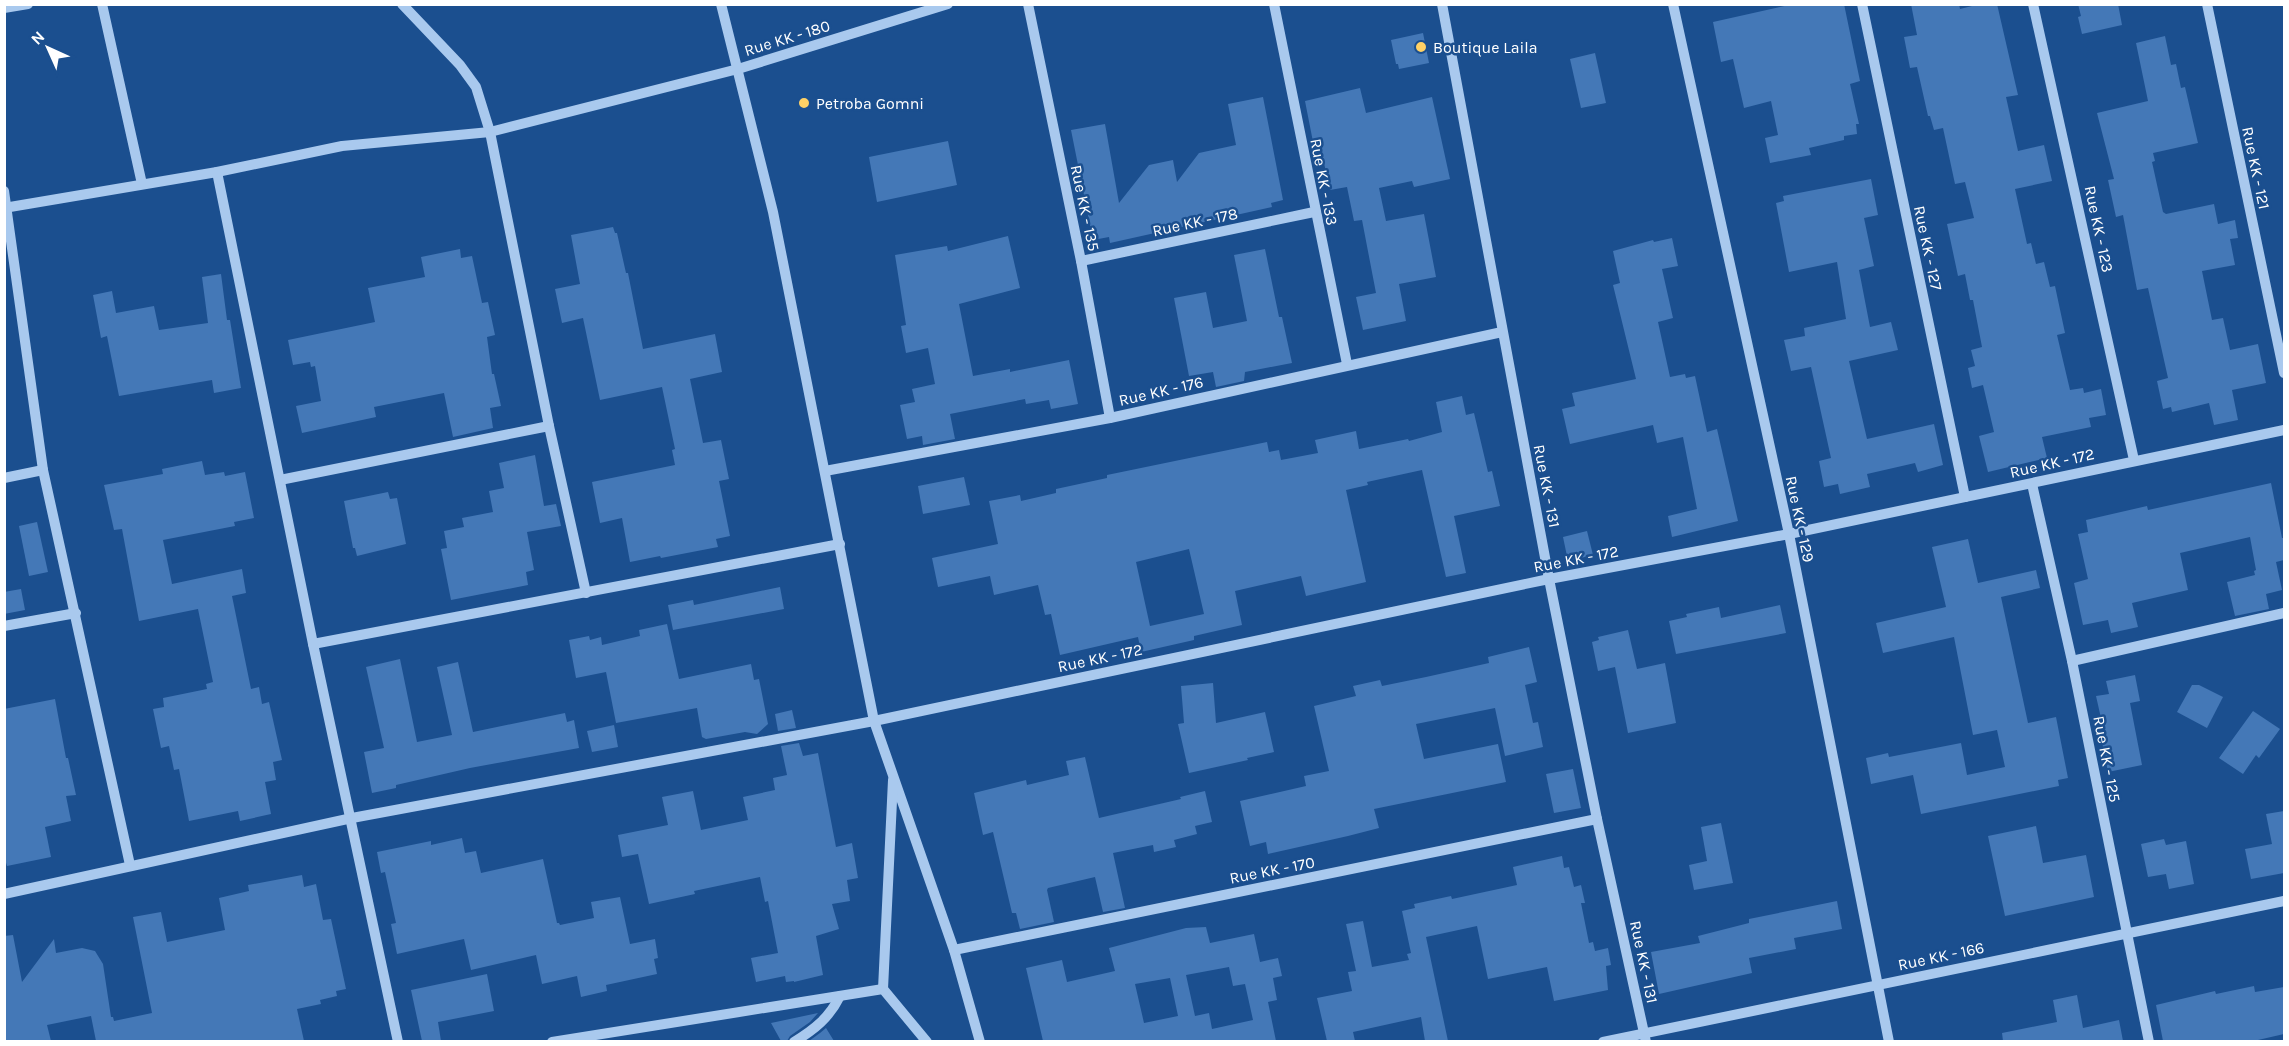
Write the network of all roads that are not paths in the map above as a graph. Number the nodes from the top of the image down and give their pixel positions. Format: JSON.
{"nodes":[{"id":1,"x":102,"y":4,"type":"edge"},
{"id":2,"x":402,"y":4,"type":"edge"},
{"id":3,"x":721,"y":4,"type":"edge"},
{"id":4,"x":948,"y":4,"type":"edge"},
{"id":5,"x":1028,"y":4,"type":"edge"},
{"id":6,"x":1274,"y":4,"type":"edge"},
{"id":7,"x":1442,"y":4,"type":"edge"},
{"id":8,"x":1673,"y":4,"type":"edge"},
{"id":9,"x":1862,"y":4,"type":"edge"},
{"id":10,"x":2033,"y":4,"type":"edge"},
{"id":11,"x":2207,"y":4,"type":"edge"},
{"id":12,"x":22,"y":5,"type":"edge"},
{"id":13,"x":931,"y":7,"type":"edge"},
{"id":14,"x":4,"y":8,"type":"edge"},
{"id":15,"x":738,"y":69,"type":"junction"},
{"id":16,"x":490,"y":132,"type":"junction"},
{"id":17,"x":217,"y":172,"type":"junction"},
{"id":18,"x":142,"y":184,"type":"junction"},
{"id":19,"x":4,"y":191,"type":"edge"},
{"id":20,"x":6,"y":207,"type":"edge"},
{"id":21,"x":1314,"y":212,"type":"junction"},
{"id":22,"x":1081,"y":261,"type":"junction"},
{"id":23,"x":1502,"y":332,"type":"junction"},
{"id":24,"x":1347,"y":364,"type":"junction"},
{"id":25,"x":2284,"y":373,"type":"edge"},
{"id":26,"x":1110,"y":418,"type":"junction"},
{"id":27,"x":549,"y":426,"type":"junction"},
{"id":28,"x":2284,"y":430,"type":"edge"},
{"id":29,"x":2134,"y":460,"type":"junction"},
{"id":30,"x":43,"y":470,"type":"junction"},
{"id":31,"x":825,"y":471,"type":"junction"},
{"id":32,"x":4,"y":478,"type":"edge"},
{"id":33,"x":280,"y":480,"type":"junction"},
{"id":34,"x":2032,"y":484,"type":"junction"},
{"id":35,"x":1965,"y":497,"type":"junction"},
{"id":36,"x":1789,"y":534,"type":"junction"},
{"id":37,"x":840,"y":544,"type":"junction"},
{"id":38,"x":1549,"y":579,"type":"junction"},
{"id":39,"x":586,"y":593,"type":"junction"},
{"id":40,"x":76,"y":613,"type":"junction"},
{"id":41,"x":2284,"y":613,"type":"edge"},
{"id":42,"x":4,"y":626,"type":"edge"},
{"id":43,"x":313,"y":644,"type":"junction"},
{"id":44,"x":2072,"y":661,"type":"junction"},
{"id":45,"x":874,"y":721,"type":"junction"},
{"id":46,"x":893,"y":774,"type":"junction"},
{"id":47,"x":352,"y":818,"type":"junction"},
{"id":48,"x":1597,"y":819,"type":"junction"},
{"id":49,"x":130,"y":865,"type":"junction"},
{"id":50,"x":4,"y":894,"type":"edge"},
{"id":51,"x":2284,"y":901,"type":"edge"},
{"id":52,"x":2127,"y":933,"type":"junction"},
{"id":53,"x":954,"y":950,"type":"junction"},
{"id":54,"x":1877,"y":985,"type":"junction"},
{"id":55,"x":883,"y":989,"type":"junction"},
{"id":56,"x":840,"y":996,"type":"junction"},
{"id":57,"x":1645,"y":1037,"type":"edge"},
{"id":58,"x":398,"y":1041,"type":"edge"},
{"id":59,"x":552,"y":1041,"type":"edge"},
{"id":60,"x":795,"y":1041,"type":"edge"},
{"id":61,"x":927,"y":1041,"type":"edge"},
{"id":62,"x":980,"y":1041,"type":"edge"},
{"id":63,"x":1604,"y":1041,"type":"edge"},
{"id":64,"x":1889,"y":1041,"type":"edge"},
{"id":65,"x":2150,"y":1041,"type":"edge"}],
"edges":[{"from":1,"to":18,"type":"street"},
{"from":2,"to":16,"type":"street"},
{"from":3,"to":15,"type":"street"},
{"from":4,"to":13,"type":"street","name":"Rue KK - 180"},
{"from":5,"to":22,"type":"street","name":"Rue KK - 135"},
{"from":6,"to":21,"type":"street","name":"Rue KK - 133"},
{"from":7,"to":23,"type":"street","name":"Rue KK - 131"},
{"from":8,"to":36,"type":"street","name":"Rue KK - 129"},
{"from":9,"to":35,"type":"street","name":"Rue KK - 127"},
{"from":10,"to":29,"type":"street","name":"Rue KK - 123"},
{"from":11,"to":25,"type":"street","name":"Rue KK - 121"},
{"from":12,"to":14,"type":"street"},
{"from":13,"to":15,"type":"street","name":"Rue KK - 180"},
{"from":15,"to":16,"type":"street","name":"Rue KK - 180"},
{"from":15,"to":31,"type":"street"},
{"from":16,"to":17,"type":"street","name":"Rue KK - 180"},
{"from":16,"to":27,"type":"street"},
{"from":17,"to":18,"type":"street","name":"Rue KK - 180"},
{"from":17,"to":33,"type":"street"},
{"from":18,"to":20,"type":"street","name":"Rue KK - 180"},
{"from":19,"to":20,"type":"street"},
{"from":20,"to":30,"type":"street"},
{"from":21,"to":22,"type":"street","name":"Rue KK - 178"},
{"from":21,"to":24,"type":"street","name":"Rue KK - 133"},
{"from":22,"to":26,"type":"street","name":"Rue KK - 135"},
{"from":23,"to":24,"type":"street","name":"Rue KK - 176"},
{"from":23,"to":38,"type":"street","name":"Rue KK - 131"},
{"from":24,"to":26,"type":"street","name":"Rue KK - 176"},
{"from":26,"to":31,"type":"street","name":"Rue KK - 176"},
{"from":27,"to":33,"type":"street"},
{"from":27,"to":39,"type":"street"},
{"from":28,"to":29,"type":"street","name":"Rue KK - 172"},
{"from":29,"to":34,"type":"street","name":"Rue KK - 172"},
{"from":30,"to":32,"type":"street"},
{"from":30,"to":40,"type":"street"},
{"from":31,"to":37,"type":"street"},
{"from":33,"to":43,"type":"street"},
{"from":34,"to":35,"type":"street","name":"Rue KK - 172"},
{"from":34,"to":44,"type":"street","name":"Rue KK - 125"},
{"from":35,"to":36,"type":"street","name":"Rue KK - 172"},
{"from":36,"to":38,"type":"street","name":"Rue KK - 172"},
{"from":36,"to":54,"type":"street","name":"Rue KK - 129"},
{"from":37,"to":39,"type":"street"},
{"from":37,"to":45,"type":"street"},
{"from":38,"to":45,"type":"street","name":"Rue KK - 172"},
{"from":38,"to":48,"type":"street","name":"Rue KK - 131"},
{"from":39,"to":43,"type":"street"},
{"from":40,"to":42,"type":"street"},
{"from":40,"to":49,"type":"street"},
{"from":41,"to":44,"type":"street"},
{"from":43,"to":47,"type":"street"},
{"from":44,"to":52,"type":"street","name":"Rue KK - 125"},
{"from":45,"to":46,"type":"street"},
{"from":45,"to":47,"type":"street","name":"Rue KK - 172"},
{"from":46,"to":53,"type":"street"},
{"from":46,"to":55,"type":"street"},
{"from":47,"to":49,"type":"street","name":"Rue KK - 172"},
{"from":47,"to":58,"type":"street"},
{"from":48,"to":53,"type":"street","name":"Rue KK - 170"},
{"from":48,"to":57,"type":"street","name":"Rue KK - 131"},
{"from":49,"to":50,"type":"street","name":"Rue KK - 172"},
{"from":51,"to":52,"type":"street","name":"Rue KK - 166"},
{"from":52,"to":54,"type":"street","name":"Rue KK - 166"},
{"from":52,"to":65,"type":"street","name":"Rue KK - 125"},
{"from":53,"to":62,"type":"street"},
{"from":54,"to":57,"type":"street","name":"Rue KK - 166"},
{"from":54,"to":64,"type":"street","name":"Rue KK - 129"},
{"from":55,"to":56,"type":"street"},
{"from":55,"to":61,"type":"street"},
{"from":56,"to":59,"type":"street"},
{"from":56,"to":60,"type":"street"},
{"from":57,"to":63,"type":"street","name":"Rue KK - 166"}]}
